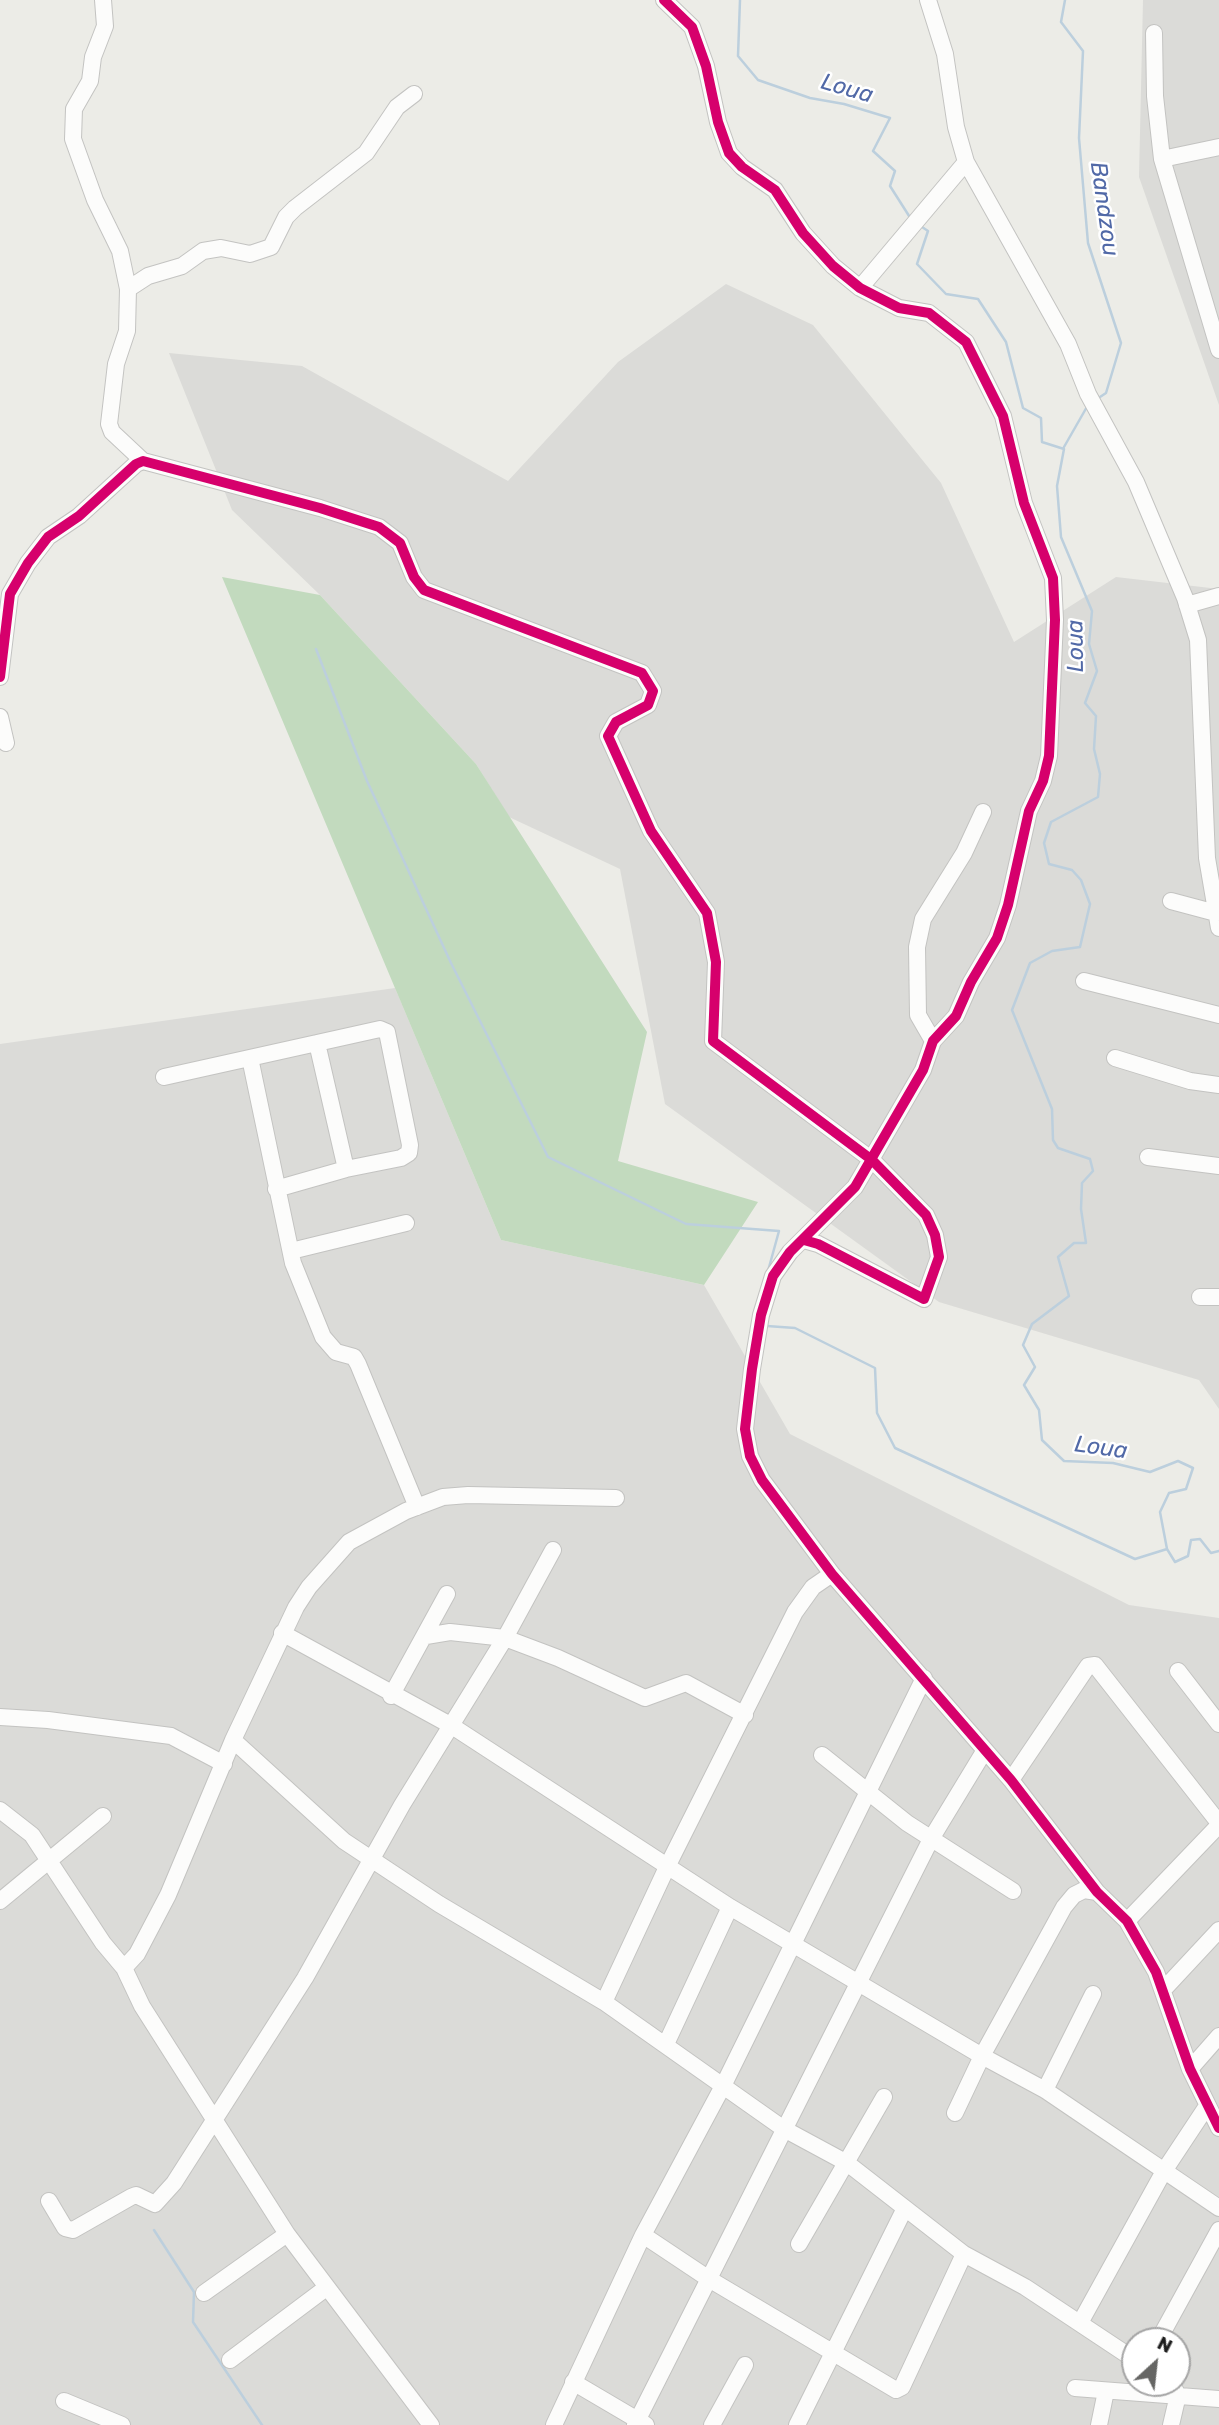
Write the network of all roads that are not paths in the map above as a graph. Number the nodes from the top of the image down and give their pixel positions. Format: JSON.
{"nodes":[{"id":1,"x":103,"y":0,"type":"edge"},
{"id":2,"x":664,"y":0,"type":"edge"},
{"id":3,"x":928,"y":0,"type":"edge"},
{"id":4,"x":1154,"y":33,"type":"dead end"},
{"id":5,"x":414,"y":94,"type":"dead end"},
{"id":6,"x":1219,"y":147,"type":"edge"},
{"id":7,"x":1162,"y":159,"type":"junction"},
{"id":8,"x":966,"y":162,"type":"junction"},
{"id":9,"x":860,"y":288,"type":"junction"},
{"id":10,"x":128,"y":289,"type":"junction"},
{"id":11,"x":1219,"y":350,"type":"edge"},
{"id":12,"x":143,"y":461,"type":"junction"},
{"id":13,"x":1219,"y":596,"type":"edge"},
{"id":14,"x":1187,"y":605,"type":"junction"},
{"id":15,"x":0,"y":677,"type":"edge"},
{"id":16,"x":0,"y":717,"type":"edge"},
{"id":17,"x":6,"y":743,"type":"dead end"},
{"id":18,"x":983,"y":812,"type":"dead end"},
{"id":19,"x":1171,"y":901,"type":"dead end"},
{"id":20,"x":1218,"y":920,"type":"edge"},
{"id":21,"x":1084,"y":981,"type":"dead end"},
{"id":22,"x":1219,"y":1015,"type":"edge"},
{"id":23,"x":933,"y":1041,"type":"junction"},
{"id":24,"x":317,"y":1044,"type":"junction"},
{"id":25,"x":250,"y":1058,"type":"junction"},
{"id":26,"x":1115,"y":1058,"type":"dead end"},
{"id":27,"x":164,"y":1077,"type":"dead end"},
{"id":28,"x":1219,"y":1085,"type":"edge"},
{"id":29,"x":1148,"y":1157,"type":"dead end"},
{"id":30,"x":872,"y":1160,"type":"junction"},
{"id":31,"x":1219,"y":1166,"type":"edge"},
{"id":32,"x":346,"y":1169,"type":"junction"},
{"id":33,"x":276,"y":1189,"type":"junction"},
{"id":34,"x":406,"y":1223,"type":"dead end"},
{"id":35,"x":804,"y":1240,"type":"junction"},
{"id":36,"x":291,"y":1251,"type":"junction"},
{"id":37,"x":1200,"y":1297,"type":"dead end"},
{"id":38,"x":1219,"y":1297,"type":"edge"},
{"id":39,"x":615,"y":1498,"type":"dead end"},
{"id":40,"x":417,"y":1507,"type":"junction"},
{"id":41,"x":553,"y":1550,"type":"dead end"},
{"id":42,"x":832,"y":1574,"type":"junction"},
{"id":43,"x":447,"y":1594,"type":"dead end"},
{"id":44,"x":282,"y":1633,"type":"junction"},
{"id":45,"x":426,"y":1636,"type":"junction"},
{"id":46,"x":505,"y":1639,"type":"junction"},
{"id":47,"x":1178,"y":1671,"type":"dead end"},
{"id":48,"x":924,"y":1678,"type":"junction"},
{"id":49,"x":391,"y":1696,"type":"junction"},
{"id":50,"x":745,"y":1716,"type":"junction"},
{"id":51,"x":0,"y":1717,"type":"edge"},
{"id":52,"x":1219,"y":1724,"type":"edge"},
{"id":53,"x":452,"y":1727,"type":"junction"},
{"id":54,"x":233,"y":1740,"type":"junction"},
{"id":55,"x":985,"y":1749,"type":"junction"},
{"id":56,"x":822,"y":1755,"type":"dead end"},
{"id":57,"x":224,"y":1765,"type":"junction"},
{"id":58,"x":1011,"y":1780,"type":"junction"},
{"id":59,"x":868,"y":1791,"type":"junction"},
{"id":60,"x":0,"y":1810,"type":"edge"},
{"id":61,"x":103,"y":1816,"type":"dead end"},
{"id":62,"x":1219,"y":1824,"type":"edge"},
{"id":63,"x":931,"y":1839,"type":"junction"},
{"id":64,"x":51,"y":1859,"type":"junction"},
{"id":65,"x":372,"y":1859,"type":"junction"},
{"id":66,"x":668,"y":1865,"type":"junction"},
{"id":67,"x":1013,"y":1891,"type":"dead end"},
{"id":68,"x":1097,"y":1892,"type":"junction"},
{"id":69,"x":0,"y":1901,"type":"edge"},
{"id":70,"x":730,"y":1907,"type":"junction"},
{"id":71,"x":1127,"y":1921,"type":"junction"},
{"id":72,"x":1219,"y":1930,"type":"edge"},
{"id":73,"x":793,"y":1944,"type":"junction"},
{"id":74,"x":124,"y":1968,"type":"junction"},
{"id":75,"x":858,"y":1982,"type":"junction"},
{"id":76,"x":1164,"y":1989,"type":"junction"},
{"id":77,"x":1093,"y":1994,"type":"dead end"},
{"id":78,"x":604,"y":2002,"type":"junction"},
{"id":79,"x":1219,"y":2036,"type":"edge"},
{"id":80,"x":666,"y":2044,"type":"junction"},
{"id":81,"x":982,"y":2056,"type":"junction"},
{"id":82,"x":1189,"y":2069,"type":"junction"},
{"id":83,"x":724,"y":2084,"type":"junction"},
{"id":84,"x":1045,"y":2090,"type":"junction"},
{"id":85,"x":884,"y":2097,"type":"dead end"},
{"id":86,"x":1207,"y":2106,"type":"junction"},
{"id":87,"x":955,"y":2113,"type":"dead end"},
{"id":88,"x":215,"y":2121,"type":"junction"},
{"id":89,"x":1219,"y":2128,"type":"edge"},
{"id":90,"x":784,"y":2129,"type":"junction"},
{"id":91,"x":847,"y":2164,"type":"junction"},
{"id":92,"x":1164,"y":2171,"type":"junction"},
{"id":93,"x":49,"y":2201,"type":"dead end"},
{"id":94,"x":1219,"y":2208,"type":"edge"},
{"id":95,"x":904,"y":2210,"type":"junction"},
{"id":96,"x":1219,"y":2230,"type":"edge"},
{"id":97,"x":287,"y":2234,"type":"junction"},
{"id":98,"x":643,"y":2235,"type":"junction"},
{"id":99,"x":799,"y":2244,"type":"dead end"},
{"id":100,"x":964,"y":2254,"type":"junction"},
{"id":101,"x":709,"y":2278,"type":"junction"},
{"id":102,"x":326,"y":2288,"type":"junction"},
{"id":103,"x":204,"y":2293,"type":"dead end"},
{"id":104,"x":1080,"y":2323,"type":"junction"},
{"id":105,"x":1166,"y":2327,"type":"edge"},
{"id":106,"x":1121,"y":2351,"type":"edge"},
{"id":107,"x":834,"y":2354,"type":"junction"},
{"id":108,"x":230,"y":2360,"type":"dead end"},
{"id":109,"x":746,"y":2365,"type":"dead end"},
{"id":110,"x":573,"y":2382,"type":"junction"},
{"id":111,"x":1075,"y":2388,"type":"dead end"},
{"id":112,"x":1107,"y":2391,"type":"junction"},
{"id":113,"x":1121,"y":2391,"type":"edge"},
{"id":114,"x":1191,"y":2394,"type":"edge"},
{"id":115,"x":1173,"y":2397,"type":"edge"},
{"id":116,"x":1219,"y":2399,"type":"edge"},
{"id":117,"x":64,"y":2401,"type":"dead end"},
{"id":118,"x":640,"y":2423,"type":"edge"},
{"id":119,"x":122,"y":2425,"type":"edge"},
{"id":120,"x":431,"y":2425,"type":"edge"},
{"id":121,"x":554,"y":2425,"type":"edge"},
{"id":122,"x":712,"y":2425,"type":"edge"},
{"id":123,"x":797,"y":2425,"type":"edge"},
{"id":124,"x":1099,"y":2425,"type":"edge"},
{"id":125,"x":1171,"y":2425,"type":"edge"}],
"edges":[{"from":1,"to":10,"type":"street"},
{"from":2,"to":9,"type":"street"},
{"from":3,"to":8,"type":"street"},
{"from":4,"to":7,"type":"street"},
{"from":5,"to":10,"type":"street"},
{"from":6,"to":7,"type":"street"},
{"from":7,"to":11,"type":"street"},
{"from":8,"to":9,"type":"street"},
{"from":8,"to":14,"type":"street"},
{"from":9,"to":23,"type":"street"},
{"from":10,"to":12,"type":"street"},
{"from":12,"to":15,"type":"street"},
{"from":12,"to":30,"type":"street"},
{"from":13,"to":14,"type":"street"},
{"from":14,"to":20,"type":"street"},
{"from":16,"to":17,"type":"street"},
{"from":18,"to":23,"type":"street"},
{"from":19,"to":20,"type":"street"},
{"from":21,"to":22,"type":"street"},
{"from":23,"to":30,"type":"street"},
{"from":24,"to":25,"type":"street"},
{"from":24,"to":32,"type":"street"},
{"from":24,"to":32,"type":"street"},
{"from":25,"to":27,"type":"street"},
{"from":25,"to":33,"type":"street"},
{"from":26,"to":28,"type":"street"},
{"from":29,"to":31,"type":"street"},
{"from":30,"to":35,"type":"street"},
{"from":30,"to":35,"type":"street"},
{"from":32,"to":33,"type":"street"},
{"from":33,"to":36,"type":"street"},
{"from":34,"to":36,"type":"street"},
{"from":35,"to":42,"type":"street"},
{"from":36,"to":40,"type":"street"},
{"from":37,"to":38,"type":"street"},
{"from":39,"to":40,"type":"street"},
{"from":40,"to":44,"type":"street"},
{"from":41,"to":46,"type":"street"},
{"from":42,"to":48,"type":"street"},
{"from":42,"to":50,"type":"street"},
{"from":43,"to":45,"type":"street"},
{"from":44,"to":49,"type":"street"},
{"from":44,"to":54,"type":"street"},
{"from":45,"to":46,"type":"street"},
{"from":45,"to":49,"type":"street"},
{"from":46,"to":50,"type":"street"},
{"from":46,"to":53,"type":"street"},
{"from":47,"to":52,"type":"street"},
{"from":48,"to":55,"type":"street"},
{"from":48,"to":59,"type":"street"},
{"from":49,"to":53,"type":"street"},
{"from":50,"to":66,"type":"street"},
{"from":51,"to":57,"type":"street"},
{"from":53,"to":65,"type":"street"},
{"from":53,"to":66,"type":"street"},
{"from":54,"to":57,"type":"street"},
{"from":54,"to":65,"type":"street"},
{"from":55,"to":58,"type":"street"},
{"from":55,"to":63,"type":"street"},
{"from":56,"to":59,"type":"street"},
{"from":57,"to":74,"type":"street"},
{"from":58,"to":62,"type":"street"},
{"from":58,"to":68,"type":"street"},
{"from":59,"to":63,"type":"street"},
{"from":59,"to":73,"type":"street"},
{"from":60,"to":64,"type":"street"},
{"from":61,"to":64,"type":"street"},
{"from":62,"to":71,"type":"street"},
{"from":63,"to":67,"type":"street"},
{"from":63,"to":75,"type":"street"},
{"from":64,"to":69,"type":"street"},
{"from":64,"to":74,"type":"street"},
{"from":65,"to":78,"type":"street"},
{"from":65,"to":88,"type":"street"},
{"from":66,"to":70,"type":"street"},
{"from":66,"to":78,"type":"street"},
{"from":68,"to":71,"type":"street"},
{"from":68,"to":81,"type":"street"},
{"from":70,"to":73,"type":"street"},
{"from":70,"to":80,"type":"street"},
{"from":71,"to":76,"type":"street"},
{"from":72,"to":76,"type":"street"},
{"from":73,"to":75,"type":"street"},
{"from":73,"to":83,"type":"street"},
{"from":74,"to":88,"type":"street"},
{"from":75,"to":81,"type":"street"},
{"from":75,"to":90,"type":"street"},
{"from":76,"to":82,"type":"street"},
{"from":77,"to":84,"type":"street"},
{"from":78,"to":80,"type":"street"},
{"from":79,"to":82,"type":"street"},
{"from":80,"to":83,"type":"street"},
{"from":81,"to":84,"type":"street"},
{"from":81,"to":87,"type":"street"},
{"from":82,"to":86,"type":"street"},
{"from":83,"to":90,"type":"street"},
{"from":83,"to":98,"type":"street"},
{"from":84,"to":92,"type":"street"},
{"from":85,"to":91,"type":"street"},
{"from":86,"to":89,"type":"street"},
{"from":86,"to":92,"type":"street"},
{"from":88,"to":93,"type":"street"},
{"from":88,"to":97,"type":"street"},
{"from":90,"to":91,"type":"street"},
{"from":90,"to":101,"type":"street"},
{"from":91,"to":95,"type":"street"},
{"from":91,"to":99,"type":"street"},
{"from":92,"to":94,"type":"street"},
{"from":92,"to":104,"type":"street"},
{"from":95,"to":100,"type":"street"},
{"from":95,"to":107,"type":"street"},
{"from":96,"to":105,"type":"street"},
{"from":97,"to":102,"type":"street"},
{"from":97,"to":103,"type":"street"},
{"from":98,"to":101,"type":"street"},
{"from":98,"to":110,"type":"street"},
{"from":100,"to":104,"type":"street"},
{"from":100,"to":107,"type":"street"},
{"from":101,"to":107,"type":"street"},
{"from":101,"to":118,"type":"street"},
{"from":102,"to":108,"type":"street"},
{"from":102,"to":120,"type":"street"},
{"from":104,"to":106,"type":"street"},
{"from":107,"to":123,"type":"street"},
{"from":109,"to":122,"type":"street"},
{"from":110,"to":118,"type":"street"},
{"from":110,"to":121,"type":"street"},
{"from":111,"to":112,"type":"street"},
{"from":112,"to":113,"type":"street"},
{"from":112,"to":124,"type":"street"},
{"from":114,"to":116,"type":"street"},
{"from":115,"to":125,"type":"street"},
{"from":117,"to":119,"type":"street"}]}
